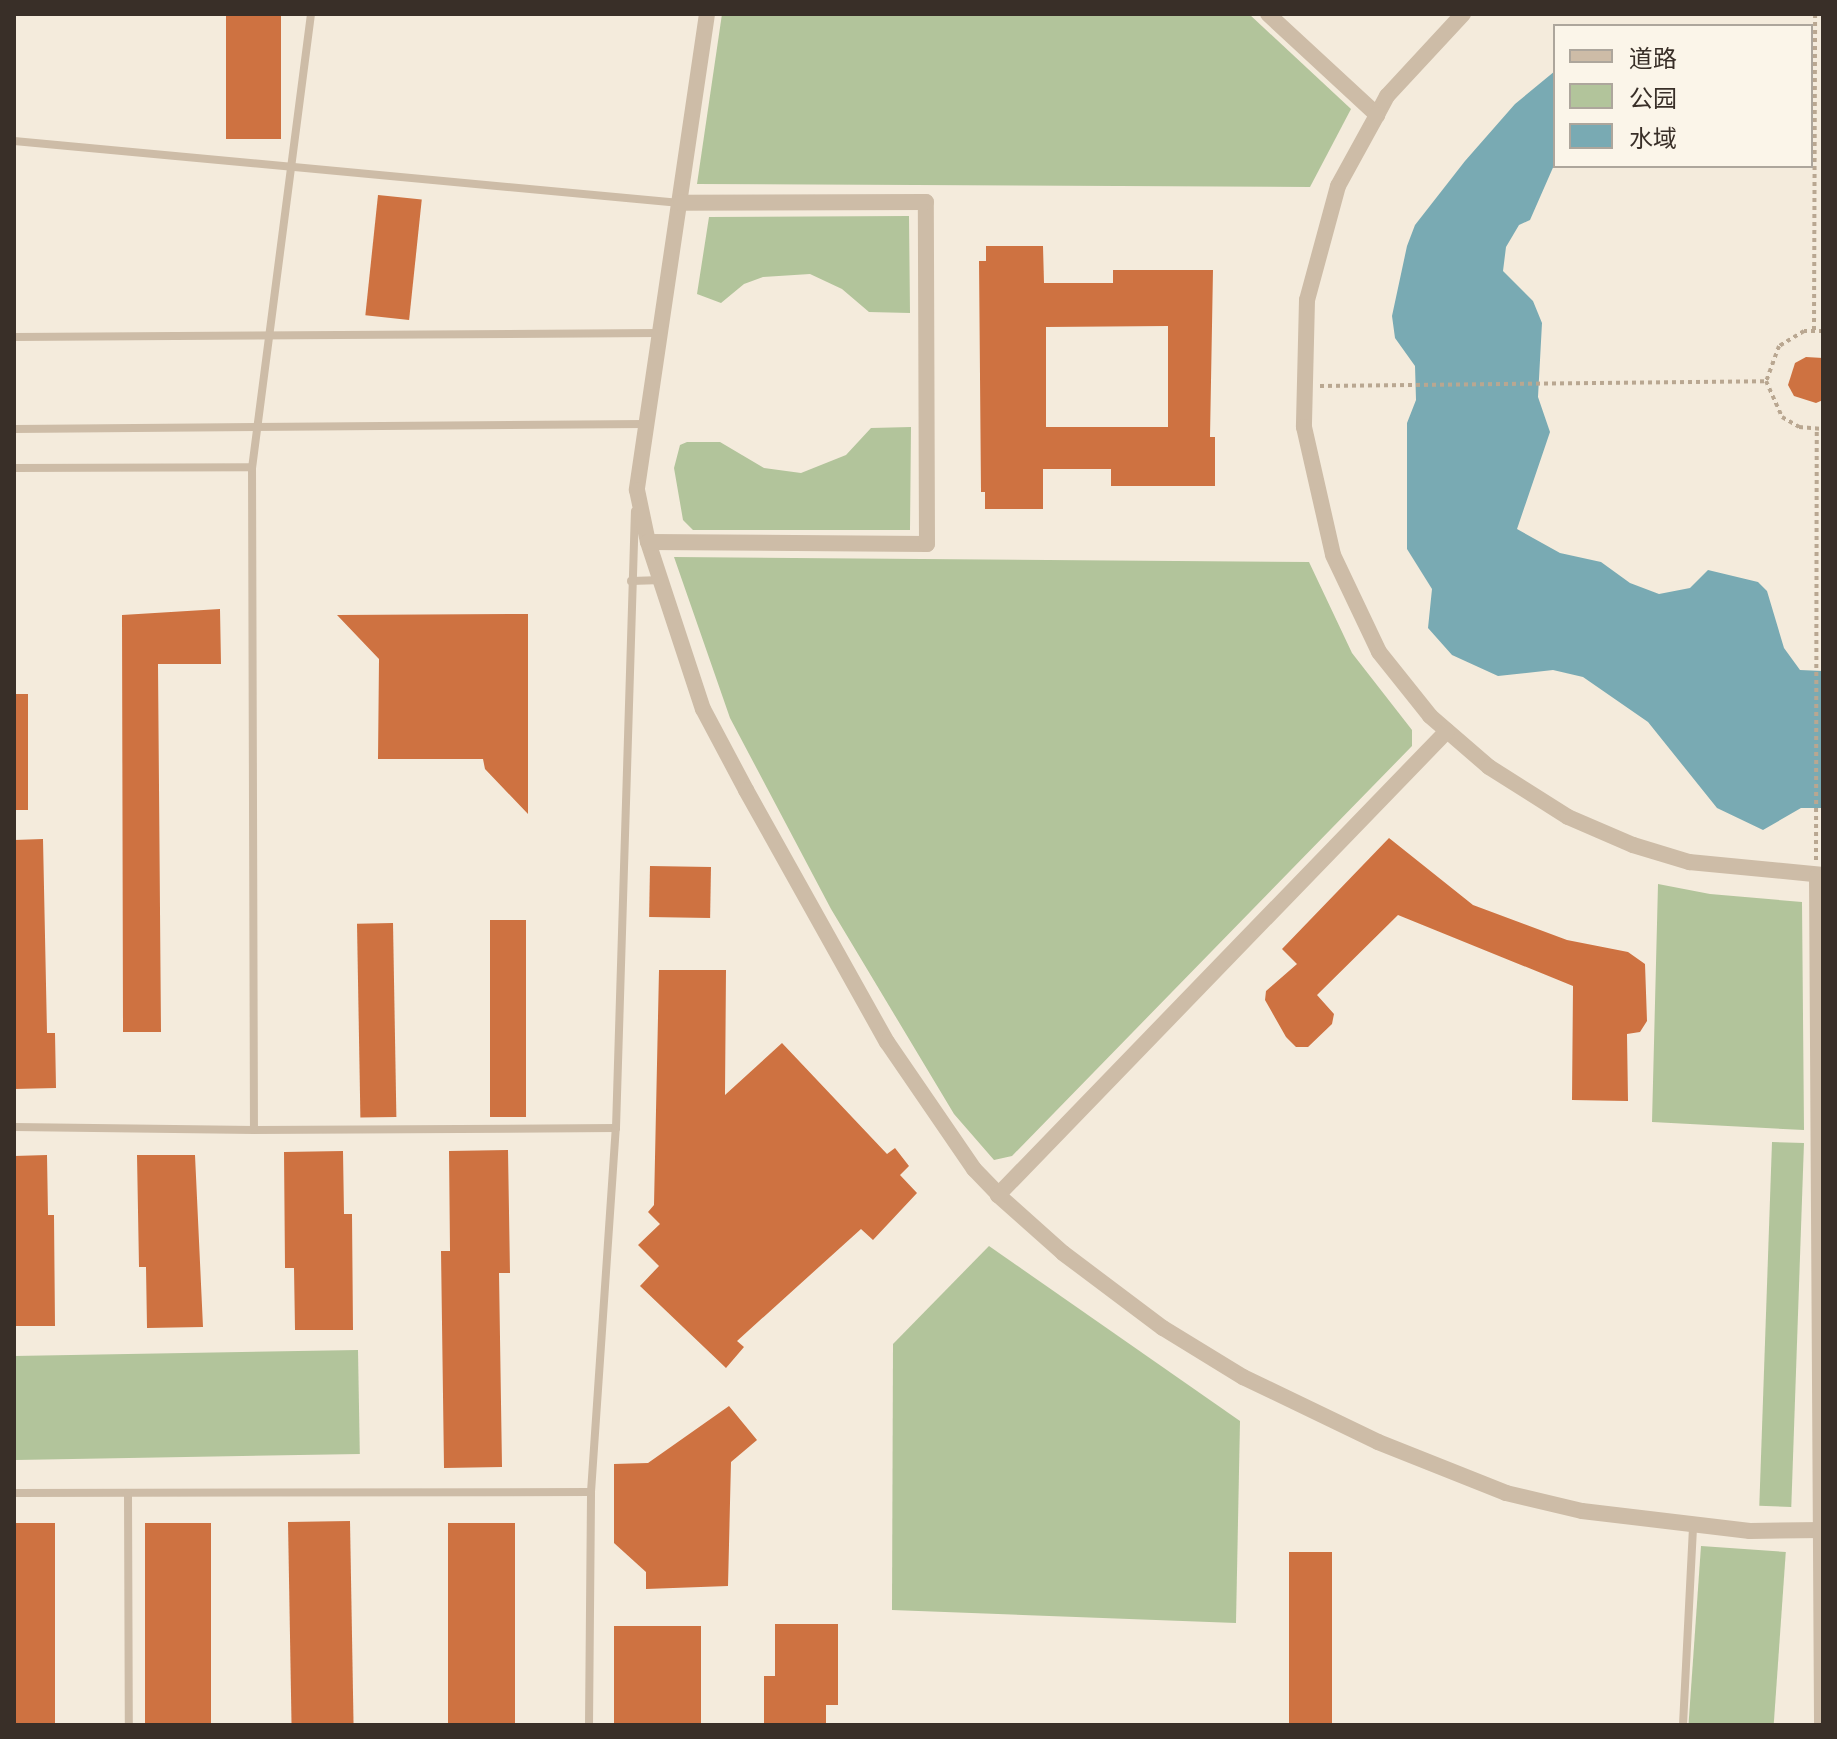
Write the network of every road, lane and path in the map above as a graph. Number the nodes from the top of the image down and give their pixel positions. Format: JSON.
{"nodes":[{"id":1,"x":311,"y":14,"type":"edge"},
{"id":2,"x":707,"y":14,"type":"edge"},
{"id":3,"x":1268,"y":14,"type":"edge"},
{"id":4,"x":1463,"y":14,"type":"edge"},
{"id":5,"x":1815,"y":15,"type":"edge"},
{"id":6,"x":1377,"y":115,"type":"junction"},
{"id":7,"x":14,"y":141,"type":"edge"},
{"id":8,"x":293,"y":166,"type":"junction"},
{"id":9,"x":681,"y":203,"type":"junction"},
{"id":10,"x":1814,"y":330,"type":"junction"},
{"id":11,"x":1823,"y":331,"type":"edge"},
{"id":12,"x":659,"y":333,"type":"junction"},
{"id":13,"x":267,"y":336,"type":"junction"},
{"id":14,"x":14,"y":337,"type":"edge"},
{"id":15,"x":1766,"y":381,"type":"junction"},
{"id":16,"x":1302,"y":386,"type":"junction"},
{"id":17,"x":645,"y":424,"type":"junction"},
{"id":18,"x":14,"y":429,"type":"edge"},
{"id":19,"x":1820,"y":429,"type":"edge"},
{"id":20,"x":255,"y":431,"type":"junction"},
{"id":21,"x":252,"y":467,"type":"junction"},
{"id":22,"x":14,"y":468,"type":"edge"},
{"id":23,"x":637,"y":490,"type":"junction"},
{"id":24,"x":648,"y":542,"type":"junction"},
{"id":25,"x":662,"y":580,"type":"junction"},
{"id":26,"x":631,"y":581,"type":"junction"},
{"id":27,"x":1447,"y":731,"type":"junction"},
{"id":28,"x":1820,"y":875,"type":"edge"},
{"id":29,"x":1821,"y":1051,"type":"edge"},
{"id":30,"x":14,"y":1127,"type":"edge"},
{"id":31,"x":616,"y":1128,"type":"junction"},
{"id":32,"x":254,"y":1130,"type":"junction"},
{"id":33,"x":999,"y":1195,"type":"junction"},
{"id":34,"x":591,"y":1492,"type":"junction"},
{"id":35,"x":14,"y":1493,"type":"edge"},
{"id":36,"x":128,"y":1493,"type":"junction"},
{"id":37,"x":1693,"y":1526,"type":"junction"},
{"id":38,"x":1822,"y":1530,"type":"edge"},
{"id":39,"x":129,"y":1725,"type":"edge"},
{"id":40,"x":589,"y":1725,"type":"edge"},
{"id":41,"x":1683,"y":1725,"type":"edge"},
{"id":42,"x":1822,"y":1725,"type":"edge"}],
"edges":[{"from":1,"to":8,"type":"lane"},
{"from":2,"to":9,"type":"street"},
{"from":3,"to":6,"type":"street"},
{"from":4,"to":6,"type":"street"},
{"from":5,"to":10,"type":"path"},
{"from":6,"to":16,"type":"street"},
{"from":7,"to":8,"type":"lane"},
{"from":8,"to":9,"type":"lane"},
{"from":8,"to":13,"type":"lane"},
{"from":9,"to":12,"type":"street"},
{"from":9,"to":24,"type":"street"},
{"from":10,"to":11,"type":"path"},
{"from":10,"to":15,"type":"path"},
{"from":12,"to":13,"type":"lane"},
{"from":12,"to":17,"type":"street"},
{"from":13,"to":14,"type":"lane"},
{"from":13,"to":20,"type":"lane"},
{"from":15,"to":16,"type":"path"},
{"from":15,"to":19,"type":"path"},
{"from":16,"to":27,"type":"street"},
{"from":17,"to":20,"type":"lane"},
{"from":17,"to":23,"type":"street"},
{"from":18,"to":20,"type":"lane"},
{"from":19,"to":28,"type":"path"},
{"from":20,"to":21,"type":"lane"},
{"from":21,"to":22,"type":"lane"},
{"from":21,"to":32,"type":"lane"},
{"from":23,"to":24,"type":"street"},
{"from":23,"to":26,"type":"lane"},
{"from":24,"to":25,"type":"street"},
{"from":25,"to":26,"type":"lane"},
{"from":25,"to":33,"type":"street"},
{"from":26,"to":31,"type":"lane"},
{"from":27,"to":28,"type":"street"},
{"from":27,"to":33,"type":"street"},
{"from":28,"to":29,"type":"street"},
{"from":29,"to":38,"type":"street"},
{"from":30,"to":32,"type":"lane"},
{"from":31,"to":32,"type":"lane"},
{"from":31,"to":34,"type":"lane"},
{"from":33,"to":37,"type":"street"},
{"from":34,"to":36,"type":"lane"},
{"from":34,"to":40,"type":"lane"},
{"from":35,"to":36,"type":"lane"},
{"from":36,"to":39,"type":"lane"},
{"from":37,"to":38,"type":"street"},
{"from":37,"to":41,"type":"lane"},
{"from":38,"to":42,"type":"street"}]}
